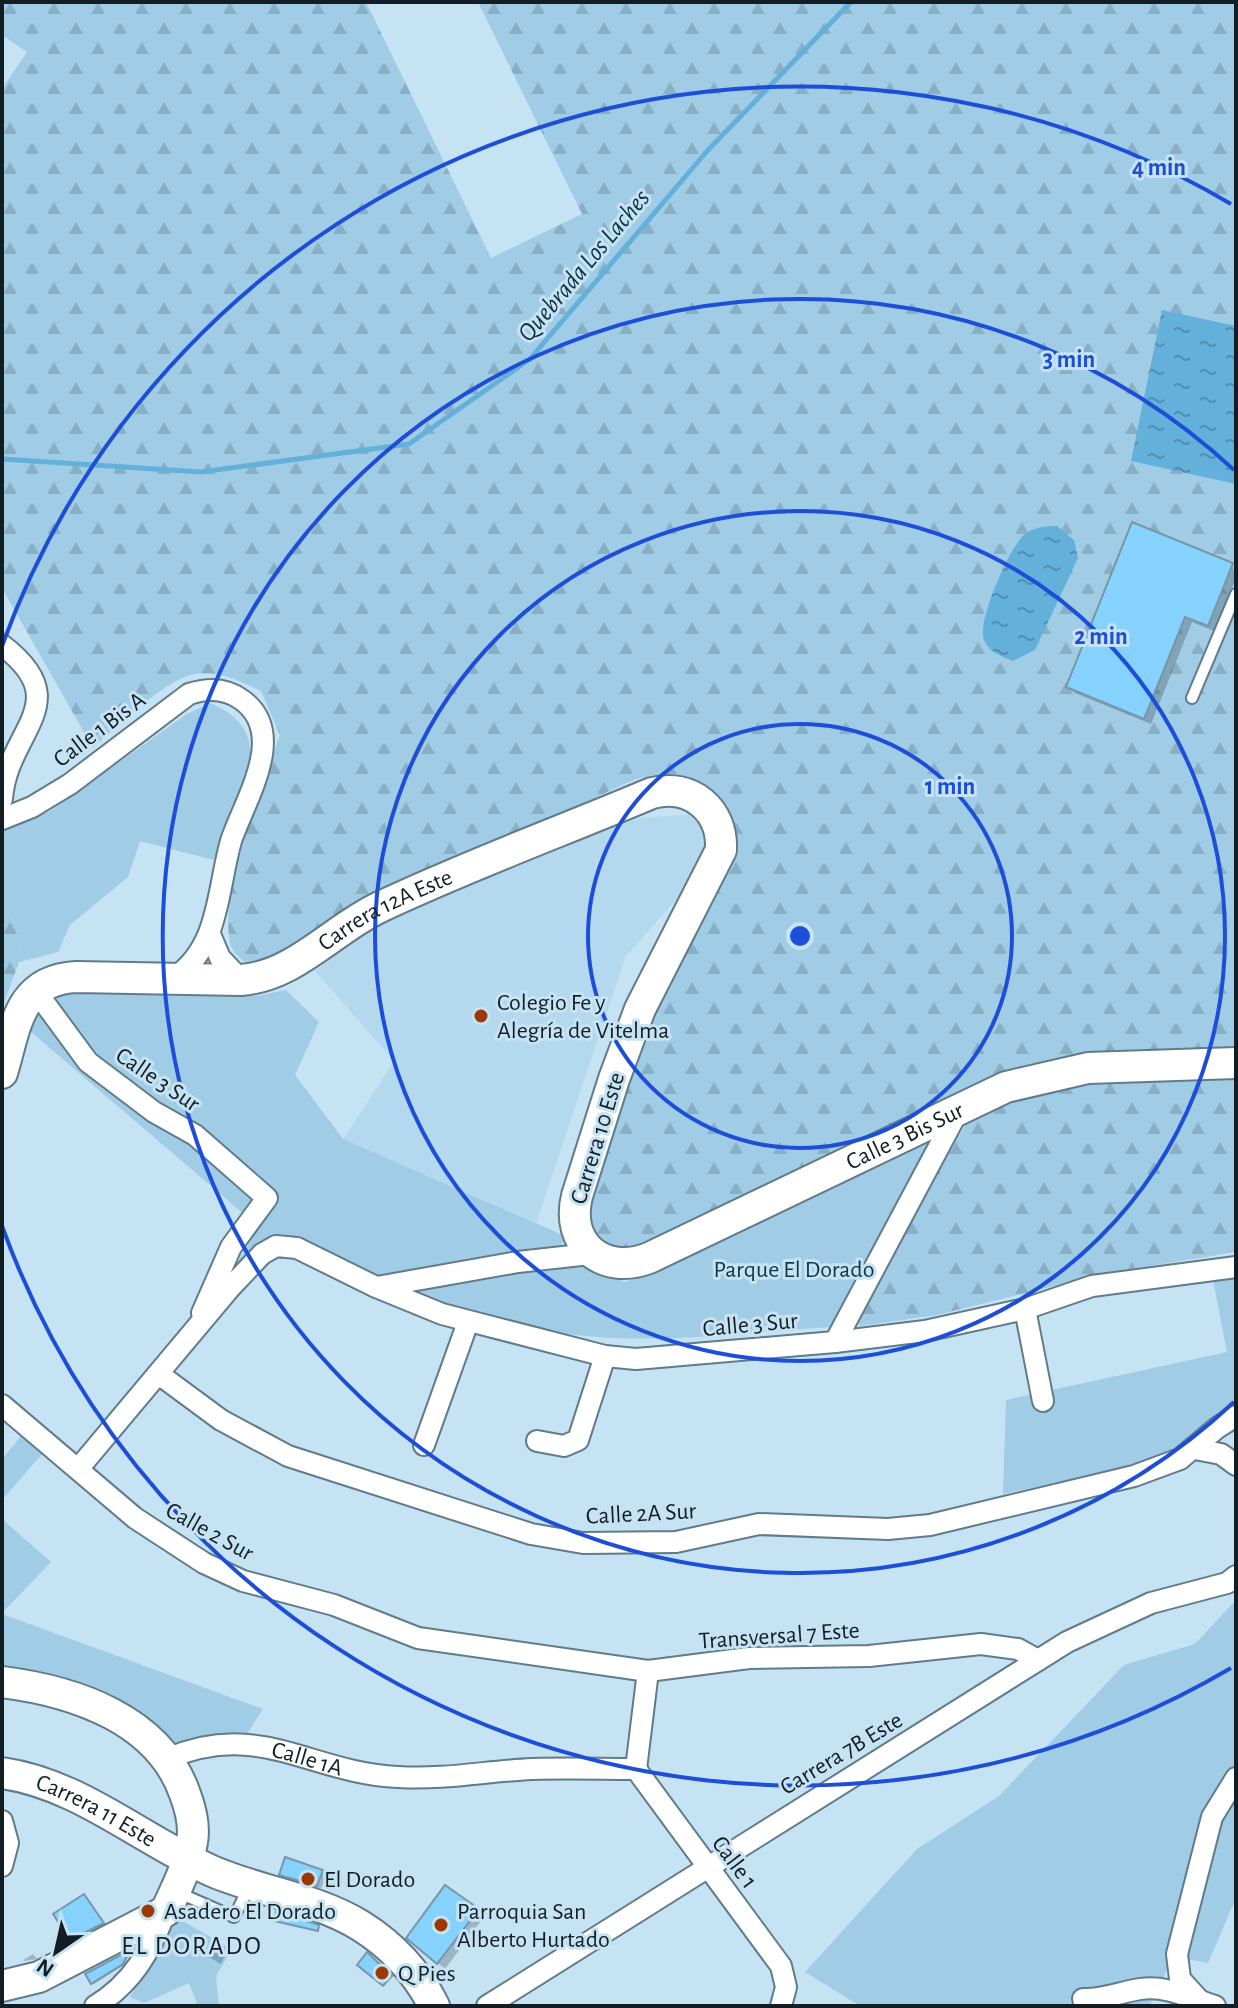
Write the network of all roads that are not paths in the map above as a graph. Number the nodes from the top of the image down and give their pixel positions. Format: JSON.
{"nodes":[{"id":1,"x":1236,"y":594,"type":"edge"},
{"id":2,"x":2,"y":645,"type":"edge"},
{"id":3,"x":1192,"y":698,"type":"dead end"},
{"id":4,"x":3,"y":809,"type":"edge"},
{"id":5,"x":718,"y":824,"type":"joint"},
{"id":6,"x":210,"y":934,"type":"junction"},
{"id":7,"x":174,"y":978,"type":"junction"},
{"id":8,"x":241,"y":980,"type":"junction"},
{"id":9,"x":35,"y":990,"type":"junction"},
{"id":10,"x":1236,"y":1063,"type":"edge"},
{"id":11,"x":2,"y":1073,"type":"edge"},
{"id":12,"x":960,"y":1107,"type":"junction"},
{"id":13,"x":590,"y":1254,"type":"junction"},
{"id":14,"x":1236,"y":1267,"type":"edge"},
{"id":15,"x":376,"y":1287,"type":"junction"},
{"id":16,"x":1025,"y":1309,"type":"junction"},
{"id":17,"x":468,"y":1322,"type":"junction"},
{"id":18,"x":190,"y":1334,"type":"junction"},
{"id":19,"x":835,"y":1342,"type":"junction"},
{"id":20,"x":605,"y":1356,"type":"junction"},
{"id":21,"x":160,"y":1375,"type":"junction"},
{"id":22,"x":1043,"y":1401,"type":"dead end"},
{"id":23,"x":2,"y":1405,"type":"edge"},
{"id":24,"x":1236,"y":1416,"type":"edge"},
{"id":25,"x":537,"y":1441,"type":"dead end"},
{"id":26,"x":424,"y":1445,"type":"dead end"},
{"id":27,"x":1195,"y":1449,"type":"junction"},
{"id":28,"x":1236,"y":1465,"type":"edge"},
{"id":29,"x":78,"y":1469,"type":"junction"},
{"id":30,"x":1236,"y":1576,"type":"edge"},
{"id":31,"x":473,"y":1647,"type":"joint"},
{"id":32,"x":1038,"y":1660,"type":"junction"},
{"id":33,"x":648,"y":1671,"type":"junction"},
{"id":34,"x":2,"y":1682,"type":"edge"},
{"id":35,"x":167,"y":1759,"type":"junction"},
{"id":36,"x":636,"y":1769,"type":"junction"},
{"id":37,"x":2,"y":1773,"type":"edge"},
{"id":38,"x":1236,"y":1778,"type":"edge"},
{"id":39,"x":2,"y":1821,"type":"edge"},
{"id":40,"x":188,"y":1859,"type":"junction"},
{"id":41,"x":4,"y":1862,"type":"edge"},
{"id":42,"x":705,"y":1867,"type":"junction"},
{"id":43,"x":250,"y":1886,"type":"junction"},
{"id":44,"x":170,"y":1901,"type":"junction"},
{"id":45,"x":2,"y":1986,"type":"edge"},
{"id":46,"x":784,"y":1997,"type":"edge"},
{"id":47,"x":1083,"y":1999,"type":"dead end"},
{"id":48,"x":1208,"y":2004,"type":"edge"},
{"id":49,"x":95,"y":2006,"type":"edge"},
{"id":50,"x":434,"y":2006,"type":"edge"},
{"id":51,"x":487,"y":2006,"type":"edge"}],
"edges":[{"from":1,"to":3,"type":"lane"},
{"from":2,"to":4,"type":"street"},
{"from":4,"to":6,"type":"street","name":"Calle 1 Bis A"},
{"from":5,"to":8,"type":"street","name":"Carrera 12A Este"},
{"from":5,"to":13,"type":"street","name":"Carrera 10 Este"},
{"from":6,"to":7,"type":"street"},
{"from":6,"to":8,"type":"street"},
{"from":7,"to":8,"type":"street","name":"Carrera 12A Este"},
{"from":7,"to":9,"type":"street","name":"Carrera 12A Este"},
{"from":9,"to":11,"type":"street"},
{"from":9,"to":18,"type":"street","name":"Calle 3 Sur"},
{"from":10,"to":12,"type":"street","name":"Calle 3 Bis Sur"},
{"from":12,"to":13,"type":"street","name":"Calle 3 Bis Sur"},
{"from":12,"to":19,"type":"street"},
{"from":13,"to":15,"type":"street"},
{"from":14,"to":16,"type":"street","name":"Calle 3 Sur"},
{"from":15,"to":17,"type":"street","name":"Calle 3 Sur"},
{"from":15,"to":18,"type":"street","name":"Calle 3 Sur"},
{"from":16,"to":19,"type":"street","name":"Calle 3 Sur"},
{"from":16,"to":22,"type":"street"},
{"from":17,"to":20,"type":"street","name":"Calle 3 Sur"},
{"from":17,"to":26,"type":"street"},
{"from":18,"to":21,"type":"street"},
{"from":19,"to":20,"type":"street","name":"Calle 3 Sur"},
{"from":20,"to":25,"type":"street"},
{"from":21,"to":27,"type":"street","name":"Calle 2A Sur"},
{"from":21,"to":29,"type":"street"},
{"from":23,"to":29,"type":"street","name":"Calle 2 Sur"},
{"from":24,"to":27,"type":"street","name":"Calle 2A Sur"},
{"from":27,"to":28,"type":"street"},
{"from":29,"to":31,"type":"street","name":"Calle 2 Sur"},
{"from":30,"to":32,"type":"street","name":"Carrera 7B Este"},
{"from":31,"to":33,"type":"street","name":"Transversal 7 Este"},
{"from":32,"to":33,"type":"street","name":"Transversal 7 Este"},
{"from":32,"to":42,"type":"street","name":"Carrera 7B Este"},
{"from":33,"to":36,"type":"street"},
{"from":34,"to":35,"type":"street"},
{"from":35,"to":36,"type":"street","name":"Calle 1A"},
{"from":35,"to":40,"type":"street"},
{"from":36,"to":42,"type":"street","name":"Calle 1"},
{"from":37,"to":40,"type":"street","name":"Carrera 11 Este"},
{"from":38,"to":48,"type":"street"},
{"from":39,"to":41,"type":"street"},
{"from":40,"to":43,"type":"street","name":"Carrera 11 Este"},
{"from":40,"to":44,"type":"street"},
{"from":42,"to":46,"type":"street","name":"Calle 1"},
{"from":42,"to":51,"type":"street","name":"Carrera 7B Este"},
{"from":43,"to":44,"type":"lane"},
{"from":43,"to":50,"type":"street","name":"Carrera 11 Este"},
{"from":44,"to":45,"type":"street"},
{"from":44,"to":49,"type":"street"},
{"from":47,"to":48,"type":"street"}]}
